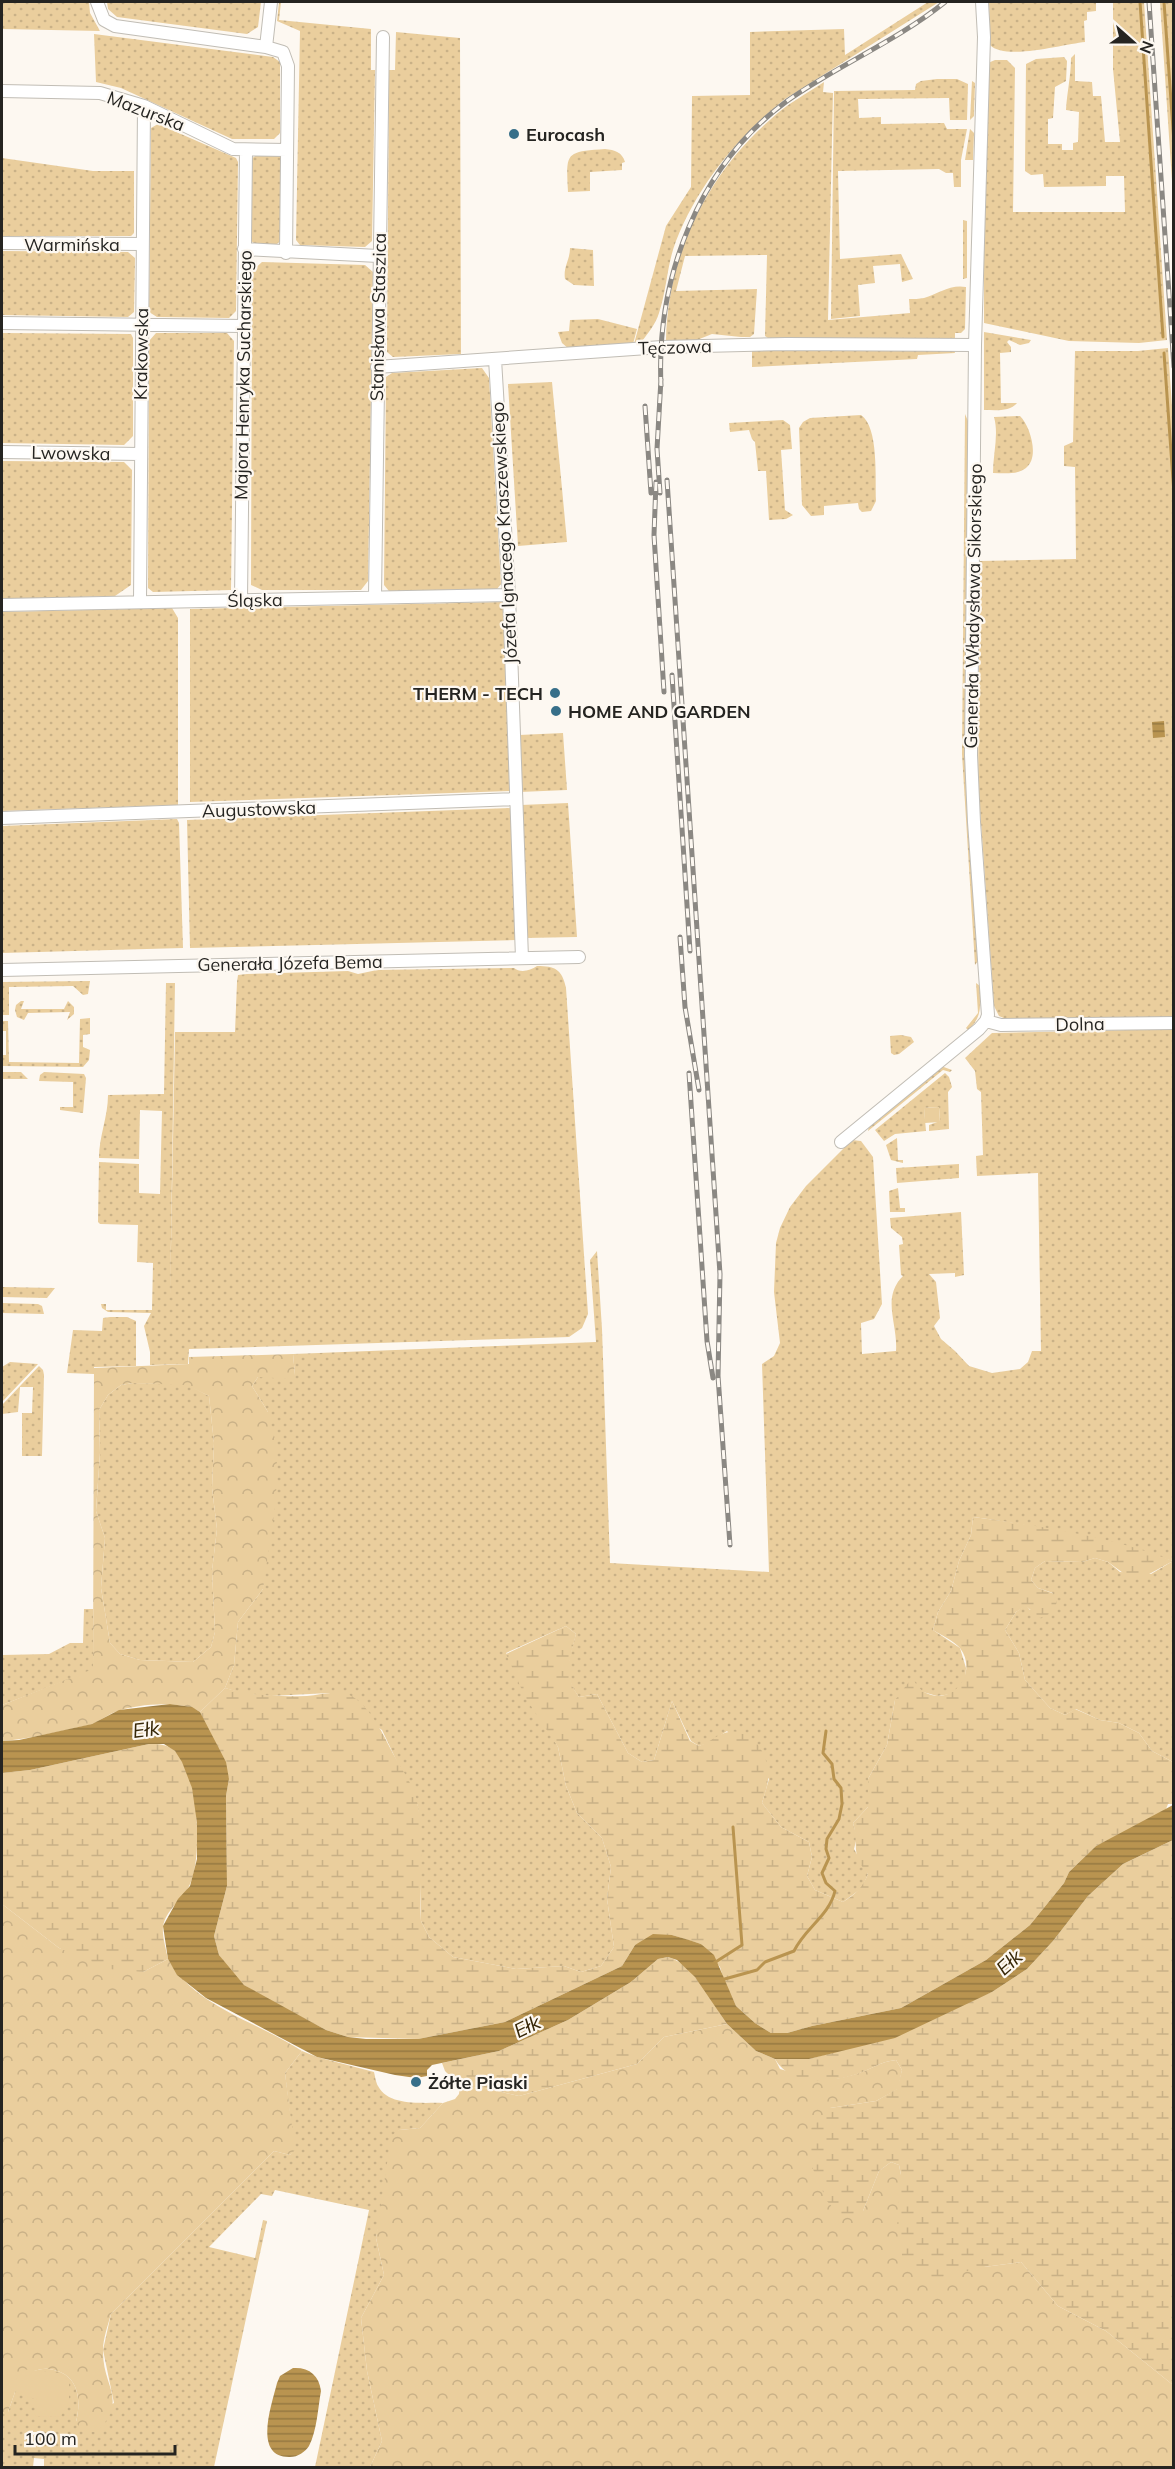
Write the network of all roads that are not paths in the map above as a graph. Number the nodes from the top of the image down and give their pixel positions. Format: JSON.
{"nodes":[{"id":1,"x":97,"y":2,"type":"edge"},
{"id":2,"x":271,"y":2,"type":"edge"},
{"id":3,"x":982,"y":2,"type":"edge"},
{"id":4,"x":383,"y":37,"type":"dead end"},
{"id":5,"x":266,"y":47,"type":"junction"},
{"id":6,"x":2,"y":91,"type":"edge"},
{"id":7,"x":144,"y":106,"type":"junction"},
{"id":8,"x":287,"y":150,"type":"junction"},
{"id":9,"x":246,"y":151,"type":"junction"},
{"id":10,"x":2,"y":243,"type":"edge"},
{"id":11,"x":142,"y":244,"type":"junction"},
{"id":12,"x":244,"y":249,"type":"junction"},
{"id":13,"x":286,"y":253,"type":"junction"},
{"id":14,"x":378,"y":256,"type":"junction"},
{"id":15,"x":2,"y":323,"type":"edge"},
{"id":16,"x":142,"y":326,"type":"junction"},
{"id":17,"x":243,"y":326,"type":"junction"},
{"id":18,"x":975,"y":345,"type":"junction"},
{"id":19,"x":495,"y":359,"type":"junction"},
{"id":20,"x":377,"y":367,"type":"junction"},
{"id":21,"x":2,"y":452,"type":"edge"},
{"id":22,"x":140,"y":454,"type":"junction"},
{"id":23,"x":508,"y":595,"type":"junction"},
{"id":24,"x":375,"y":597,"type":"junction"},
{"id":25,"x":241,"y":600,"type":"junction"},
{"id":26,"x":140,"y":601,"type":"junction"},
{"id":27,"x":2,"y":605,"type":"edge"},
{"id":28,"x":516,"y":799,"type":"junction"},
{"id":29,"x":2,"y":818,"type":"edge"},
{"id":30,"x":579,"y":957,"type":"dead end"},
{"id":31,"x":522,"y":958,"type":"junction"},
{"id":32,"x":2,"y":970,"type":"edge"},
{"id":33,"x":986,"y":1021,"type":"junction"},
{"id":34,"x":1173,"y":1023,"type":"edge"},
{"id":35,"x":841,"y":1142,"type":"dead end"}],
"edges":[{"from":1,"to":5,"type":"street"},
{"from":2,"to":5,"type":"street"},
{"from":3,"to":18,"type":"street","name":"Generała Władysława Sikorskiego"},
{"from":4,"to":14,"type":"street","name":"Stanisława Staszica"},
{"from":5,"to":8,"type":"street"},
{"from":6,"to":7,"type":"street","name":"Mazurska"},
{"from":7,"to":9,"type":"street","name":"Mazurska"},
{"from":7,"to":11,"type":"street","name":"Krakowska"},
{"from":8,"to":9,"type":"street","name":"Mazurska"},
{"from":8,"to":13,"type":"street"},
{"from":9,"to":12,"type":"street","name":"Majora Henryka Sucharskiego"},
{"from":10,"to":11,"type":"street","name":"Warmińska"},
{"from":11,"to":16,"type":"street","name":"Krakowska"},
{"from":12,"to":13,"type":"street"},
{"from":12,"to":17,"type":"street","name":"Majora Henryka Sucharskiego"},
{"from":13,"to":14,"type":"street"},
{"from":14,"to":20,"type":"street","name":"Stanisława Staszica"},
{"from":15,"to":16,"type":"street"},
{"from":16,"to":17,"type":"street"},
{"from":16,"to":22,"type":"street","name":"Krakowska"},
{"from":17,"to":25,"type":"street","name":"Majora Henryka Sucharskiego"},
{"from":18,"to":19,"type":"street","name":"Tęczowa"},
{"from":18,"to":33,"type":"street","name":"Generała Władysława Sikorskiego"},
{"from":19,"to":20,"type":"street","name":"Tęczowa"},
{"from":19,"to":23,"type":"street","name":"Józefa Ignacego Kraszewskiego"},
{"from":20,"to":24,"type":"street","name":"Stanisława Staszica"},
{"from":21,"to":22,"type":"street","name":"Lwowska"},
{"from":22,"to":26,"type":"street","name":"Krakowska"},
{"from":23,"to":24,"type":"street","name":"Śląska"},
{"from":23,"to":28,"type":"street","name":"Józefa Ignacego Kraszewskiego"},
{"from":24,"to":25,"type":"street","name":"Śląska"},
{"from":25,"to":26,"type":"street","name":"Śląska"},
{"from":26,"to":27,"type":"street","name":"Śląska"},
{"from":28,"to":29,"type":"street","name":"Augustowska"},
{"from":28,"to":31,"type":"street","name":"Józefa Ignacego Kraszewskiego"},
{"from":30,"to":31,"type":"street","name":"Generała Józefa Bema"},
{"from":31,"to":32,"type":"street","name":"Generała Józefa Bema"},
{"from":33,"to":34,"type":"street","name":"Dolna"},
{"from":33,"to":35,"type":"street"}]}
